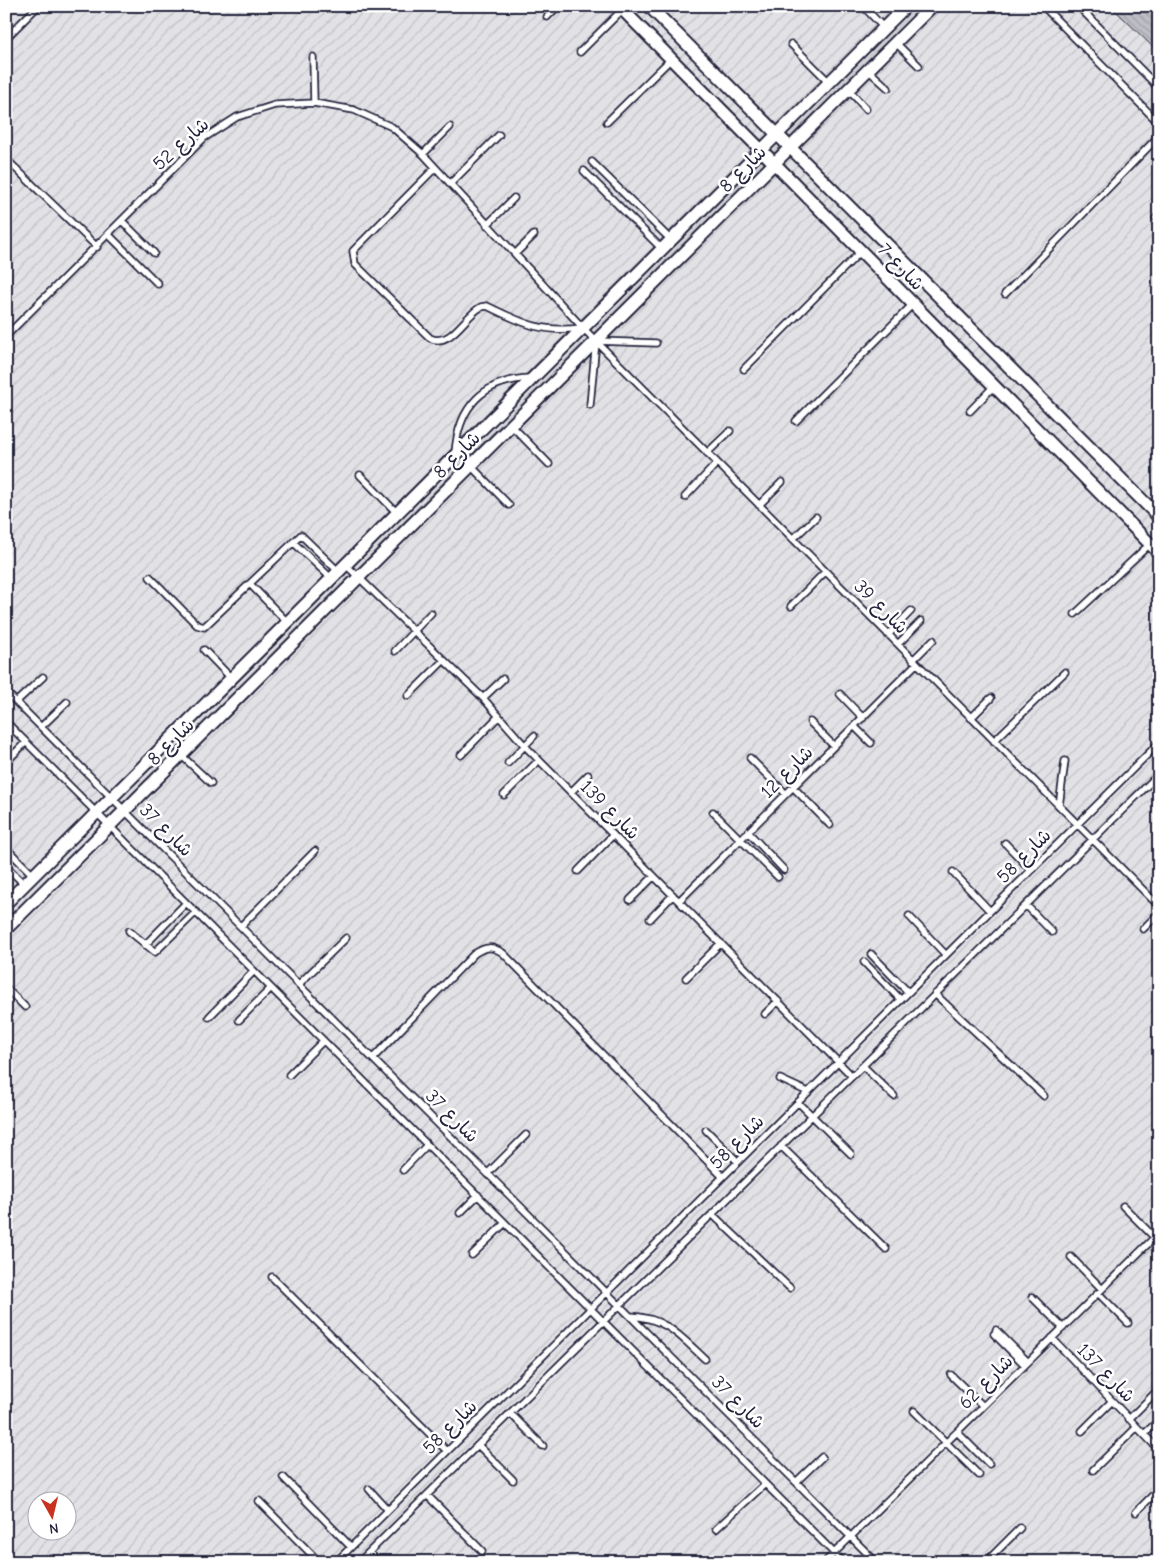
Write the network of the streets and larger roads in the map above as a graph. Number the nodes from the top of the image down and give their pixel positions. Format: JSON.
{"nodes":[{"id":1,"x":649,"y":6,"type":"edge"},
{"id":2,"x":906,"y":6,"type":"edge"},
{"id":3,"x":932,"y":6,"type":"edge"},
{"id":4,"x":621,"y":8,"type":"edge"},
{"id":5,"x":777,"y":134,"type":"junction"},
{"id":6,"x":790,"y":148,"type":"junction"},
{"id":7,"x":761,"y":150,"type":"junction"},
{"id":8,"x":774,"y":163,"type":"junction"},
{"id":9,"x":1159,"y":517,"type":"edge"},
{"id":10,"x":1155,"y":548,"type":"edge"},
{"id":11,"x":6,"y":903,"type":"edge"},
{"id":12,"x":6,"y":929,"type":"edge"}],
"edges":[{"from":1,"to":5,"type":"street","name":"شارع 7"},
{"from":2,"to":5,"type":"street","name":"شارع 8"},
{"from":3,"to":6,"type":"street","name":"شارع 8"},
{"from":4,"to":7,"type":"street","name":"شارع 7"},
{"from":5,"to":6,"type":"street","name":"شارع 7"},
{"from":5,"to":7,"type":"street","name":"شارع 8"},
{"from":6,"to":8,"type":"street","name":"شارع 8"},
{"from":6,"to":9,"type":"street","name":"شارع 7"},
{"from":7,"to":8,"type":"street","name":"شارع 7"},
{"from":7,"to":11,"type":"street","name":"شارع 8"},
{"from":8,"to":10,"type":"street","name":"شارع 7"},
{"from":8,"to":12,"type":"street","name":"شارع 8"}]}
